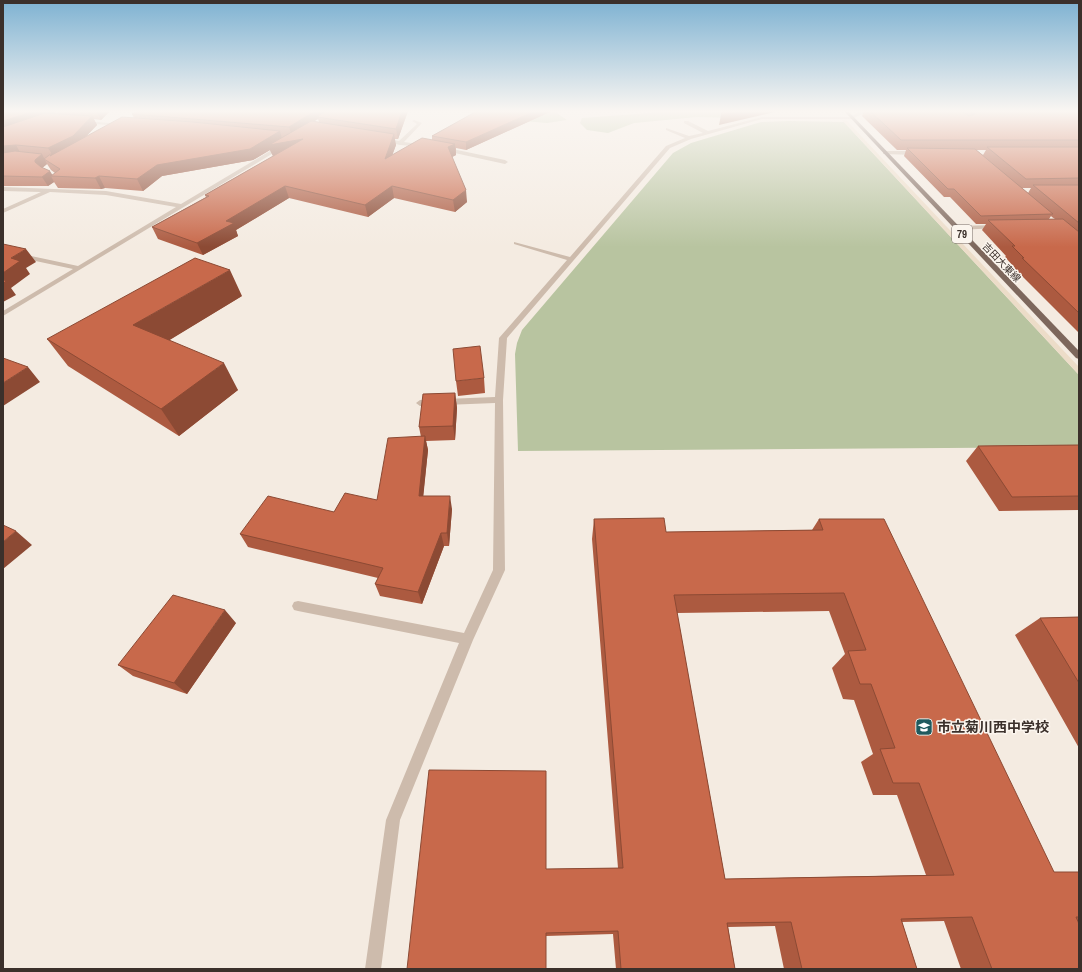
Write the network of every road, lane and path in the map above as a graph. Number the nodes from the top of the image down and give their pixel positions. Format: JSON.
{"nodes":[{"id":1,"x":265,"y":156,"type":"edge"},
{"id":2,"x":477,"y":156,"type":"edge"},
{"id":3,"x":660,"y":156,"type":"edge"},
{"id":4,"x":888,"y":156,"type":"edge"},
{"id":5,"x":505,"y":162,"type":"dead end"},
{"id":6,"x":58,"y":183,"type":"edge"},
{"id":7,"x":3,"y":189,"type":"edge"},
{"id":8,"x":49,"y":190,"type":"junction"},
{"id":9,"x":180,"y":206,"type":"junction"},
{"id":10,"x":3,"y":211,"type":"edge"},
{"id":11,"x":1003,"y":227,"type":"edge"},
{"id":12,"x":957,"y":228,"type":"junction"},
{"id":13,"x":516,"y":243,"type":"dead end"},
{"id":14,"x":3,"y":252,"type":"edge"},
{"id":15,"x":571,"y":259,"type":"junction"},
{"id":16,"x":80,"y":268,"type":"junction"},
{"id":17,"x":3,"y":314,"type":"edge"},
{"id":18,"x":1079,"y":356,"type":"edge"},
{"id":19,"x":499,"y":400,"type":"junction"},
{"id":20,"x":420,"y":403,"type":"edge"},
{"id":21,"x":298,"y":606,"type":"dead end"},
{"id":22,"x":467,"y":639,"type":"junction"},
{"id":23,"x":373,"y":969,"type":"edge"}],
"edges":[{"from":1,"to":9,"type":"street"},
{"from":2,"to":5,"type":"street"},
{"from":3,"to":15,"type":"street"},
{"from":4,"to":12,"type":"main road","name":"吉田大東線","number":"79"},
{"from":6,"to":8,"type":"street"},
{"from":7,"to":8,"type":"street"},
{"from":8,"to":9,"type":"street"},
{"from":8,"to":10,"type":"street"},
{"from":9,"to":16,"type":"street"},
{"from":11,"to":12,"type":"street"},
{"from":12,"to":18,"type":"main road","name":"吉田大東線","number":"79"},
{"from":13,"to":15,"type":"street"},
{"from":14,"to":16,"type":"street"},
{"from":15,"to":19,"type":"street"},
{"from":16,"to":17,"type":"street"},
{"from":19,"to":20,"type":"street"},
{"from":19,"to":22,"type":"street"},
{"from":21,"to":22,"type":"street"},
{"from":22,"to":23,"type":"street"}]}
